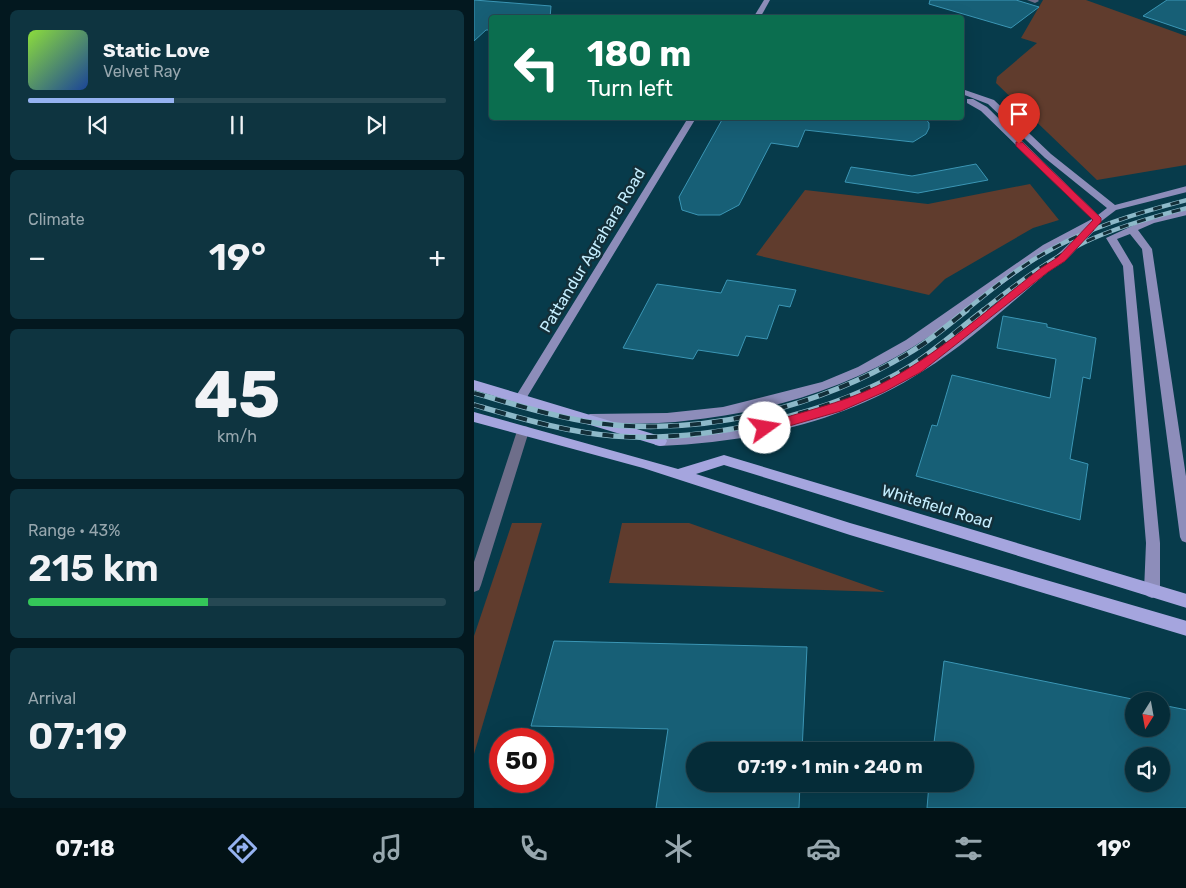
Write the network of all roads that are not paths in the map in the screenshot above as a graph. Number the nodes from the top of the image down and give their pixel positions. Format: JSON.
{"nodes":[{"id":1,"x":766,"y":0,"type":"edge"},
{"id":2,"x":758,"y":15,"type":"edge"},
{"id":3,"x":964,"y":92,"type":"edge"},
{"id":4,"x":964,"y":100,"type":"edge"},
{"id":5,"x":691,"y":120,"type":"edge"},
{"id":6,"x":1186,"y":189,"type":"edge"},
{"id":7,"x":1113,"y":208,"type":"junction"},
{"id":8,"x":1186,"y":212,"type":"edge"},
{"id":9,"x":1098,"y":220,"type":"junction"},
{"id":10,"x":1131,"y":229,"type":"junction"},
{"id":11,"x":474,"y":385,"type":"edge"},
{"id":12,"x":520,"y":399,"type":"junction"},
{"id":13,"x":474,"y":417,"type":"edge"},
{"id":14,"x":590,"y":419,"type":"junction"},
{"id":15,"x":523,"y":431,"type":"junction"},
{"id":16,"x":678,"y":474,"type":"junction"},
{"id":17,"x":1186,"y":537,"type":"edge"},
{"id":18,"x":474,"y":585,"type":"edge"},
{"id":19,"x":1152,"y":591,"type":"junction"},
{"id":20,"x":1186,"y":601,"type":"edge"},
{"id":21,"x":1186,"y":629,"type":"edge"}],
"edges":[{"from":1,"to":2,"type":"main road"},
{"from":3,"to":7,"type":"main road"},
{"from":4,"to":9,"type":"main road"},
{"from":5,"to":12,"type":"main road","name":"Pattandur Agrahara Road"},
{"from":6,"to":7,"type":"main road"},
{"from":7,"to":9,"type":"main road"},
{"from":8,"to":10,"type":"main road"},
{"from":9,"to":14,"type":"main road"},
{"from":9,"to":14,"type":"main road"},
{"from":10,"to":17,"type":"main road"},
{"from":10,"to":19,"type":"main road"},
{"from":11,"to":12,"type":"main road"},
{"from":12,"to":14,"type":"main road"},
{"from":13,"to":15,"type":"main road"},
{"from":15,"to":16,"type":"main road"},
{"from":15,"to":18,"type":"street"},
{"from":16,"to":19,"type":"main road","name":"Whitefield Road"},
{"from":16,"to":21,"type":"main road"},
{"from":19,"to":20,"type":"main road","name":"Whitefield Road"}]}
